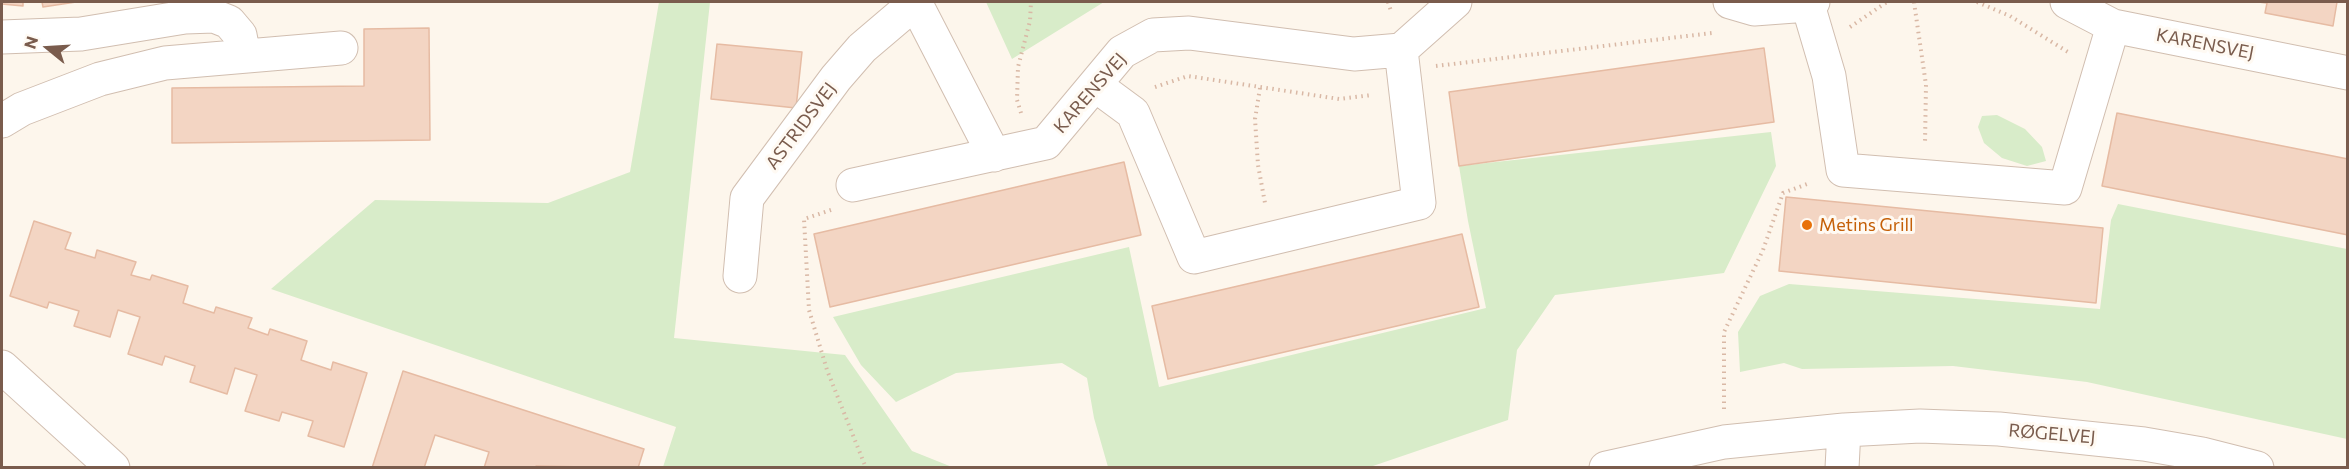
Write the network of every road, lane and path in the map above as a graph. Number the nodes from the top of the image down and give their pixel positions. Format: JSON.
{"nodes":[{"id":1,"x":915,"y":2,"type":"edge"},
{"id":2,"x":1031,"y":2,"type":"edge"},
{"id":3,"x":1455,"y":2,"type":"edge"},
{"id":4,"x":1730,"y":2,"type":"edge"},
{"id":5,"x":1914,"y":2,"type":"edge"},
{"id":6,"x":1977,"y":2,"type":"edge"},
{"id":7,"x":2067,"y":2,"type":"edge"},
{"id":8,"x":1811,"y":3,"type":"edge"},
{"id":9,"x":2113,"y":26,"type":"junction"},
{"id":10,"x":1719,"y":32,"type":"dead end"},
{"id":11,"x":2,"y":37,"type":"edge"},
{"id":12,"x":341,"y":48,"type":"dead end"},
{"id":13,"x":244,"y":56,"type":"junction"},
{"id":14,"x":1403,"y":71,"type":"junction"},
{"id":15,"x":2099,"y":72,"type":"junction"},
{"id":16,"x":2348,"y":73,"type":"edge"},
{"id":17,"x":1260,"y":88,"type":"junction"},
{"id":18,"x":1107,"y":94,"type":"junction"},
{"id":19,"x":2,"y":121,"type":"edge"},
{"id":20,"x":1028,"y":147,"type":"junction"},
{"id":21,"x":994,"y":155,"type":"junction"},
{"id":22,"x":1843,"y":170,"type":"junction"},
{"id":23,"x":1924,"y":177,"type":"junction"},
{"id":24,"x":853,"y":186,"type":"joint"},
{"id":25,"x":1272,"y":238,"type":"junction"},
{"id":26,"x":740,"y":276,"type":"dead end"},
{"id":27,"x":2,"y":368,"type":"edge"},
{"id":28,"x":1844,"y":429,"type":"junction"},
{"id":29,"x":1724,"y":442,"type":"junction"},
{"id":30,"x":2201,"y":461,"type":"edge"},
{"id":31,"x":113,"y":468,"type":"edge"},
{"id":32,"x":866,"y":468,"type":"edge"},
{"id":33,"x":1606,"y":468,"type":"edge"},
{"id":34,"x":1842,"y":468,"type":"edge"},
{"id":35,"x":2257,"y":468,"type":"edge"}],
"edges":[{"from":1,"to":21,"type":"street","name":"ASTRIDSVEJ"},
{"from":1,"to":26,"type":"street","name":"ASTRIDSVEJ"},
{"from":2,"to":20,"type":"path"},
{"from":3,"to":14,"type":"street"},
{"from":4,"to":8,"type":"street"},
{"from":5,"to":23,"type":"path"},
{"from":6,"to":15,"type":"path"},
{"from":7,"to":9,"type":"street","name":"KARENSVEJ"},
{"from":8,"to":22,"type":"street"},
{"from":9,"to":15,"type":"street"},
{"from":9,"to":16,"type":"street","name":"KARENSVEJ"},
{"from":10,"to":14,"type":"path"},
{"from":11,"to":13,"type":"street"},
{"from":12,"to":13,"type":"street"},
{"from":13,"to":19,"type":"street"},
{"from":14,"to":17,"type":"path"},
{"from":14,"to":18,"type":"street","name":"KARENSVEJ"},
{"from":14,"to":25,"type":"street"},
{"from":15,"to":23,"type":"street"},
{"from":17,"to":18,"type":"path"},
{"from":17,"to":25,"type":"path"},
{"from":18,"to":20,"type":"street","name":"KARENSVEJ"},
{"from":18,"to":25,"type":"street"},
{"from":20,"to":21,"type":"street","name":"KARENSVEJ"},
{"from":21,"to":24,"type":"street","name":"KARENSVEJ"},
{"from":22,"to":23,"type":"street"},
{"from":22,"to":29,"type":"path"},
{"from":24,"to":32,"type":"path"},
{"from":27,"to":31,"type":"street"},
{"from":28,"to":29,"type":"street","name":"RØGELVEJ"},
{"from":28,"to":30,"type":"street","name":"RØGELVEJ"},
{"from":28,"to":34,"type":"street"},
{"from":29,"to":33,"type":"street","name":"RØGELVEJ"},
{"from":30,"to":35,"type":"street","name":"RØGELVEJ"}]}
